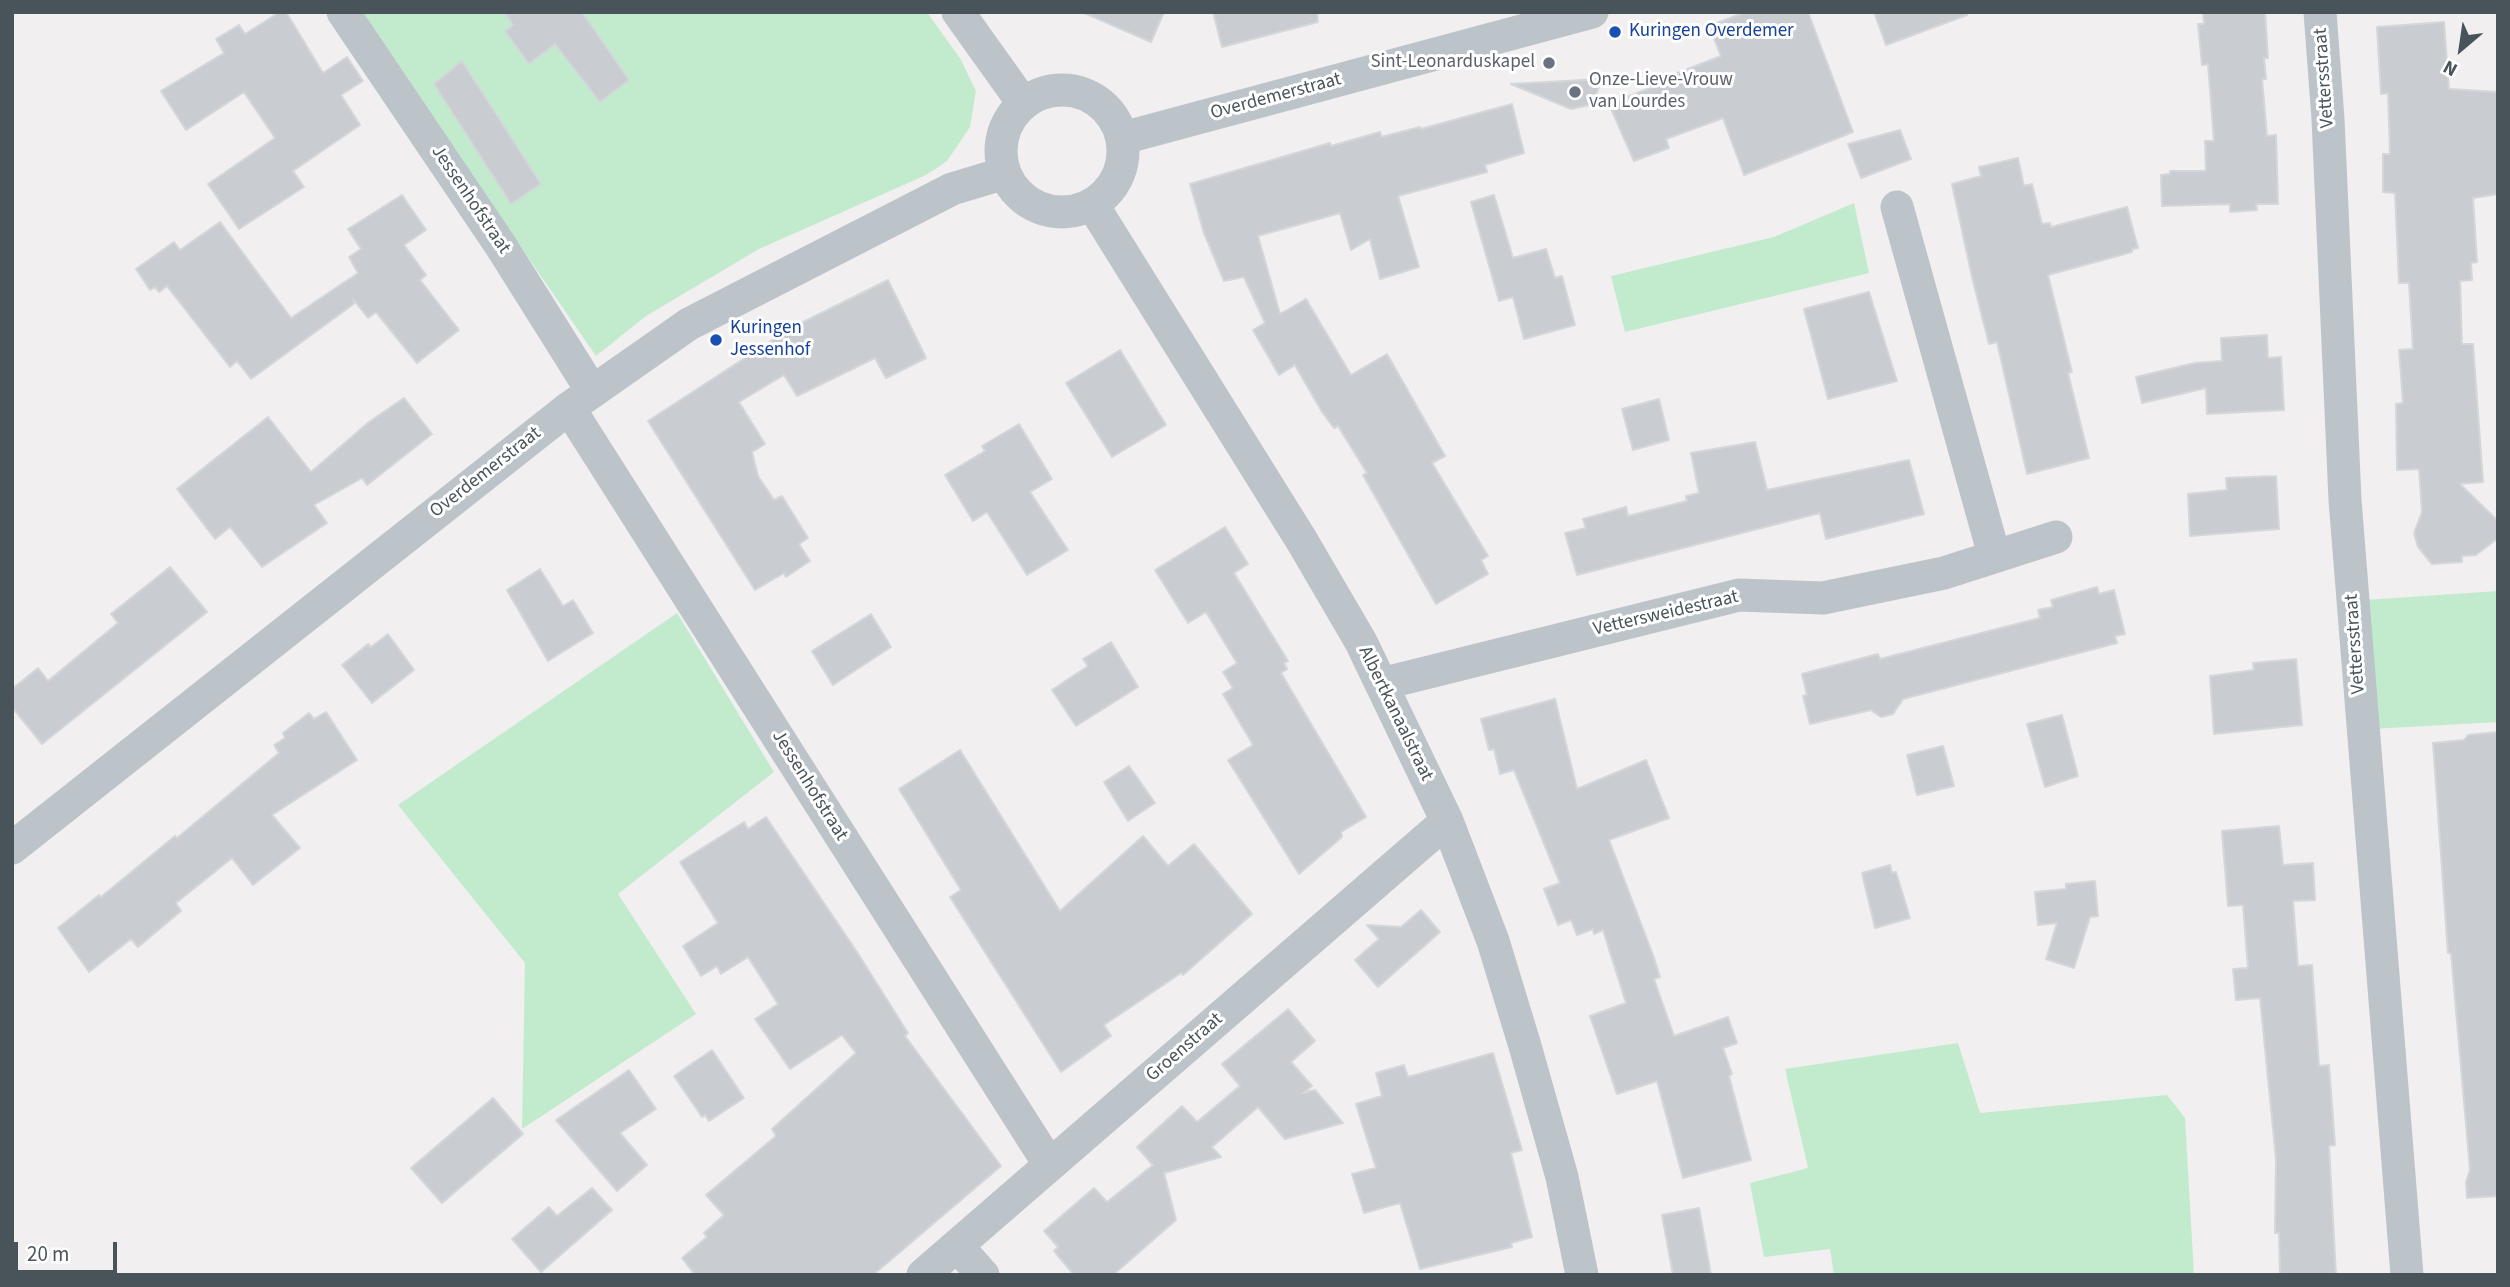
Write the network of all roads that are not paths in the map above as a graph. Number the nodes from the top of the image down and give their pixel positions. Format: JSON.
{"nodes":[{"id":1,"x":343,"y":12,"type":"edge"},
{"id":2,"x":958,"y":12,"type":"edge"},
{"id":3,"x":1592,"y":12,"type":"edge"},
{"id":4,"x":2320,"y":12,"type":"edge"},
{"id":5,"x":1023,"y":103,"type":"junction"},
{"id":6,"x":1123,"y":138,"type":"junction"},
{"id":7,"x":1005,"y":173,"type":"junction"},
{"id":8,"x":1092,"y":204,"type":"junction"},
{"id":9,"x":1897,"y":207,"type":"dead end"},
{"id":10,"x":580,"y":399,"type":"junction"},
{"id":11,"x":2056,"y":537,"type":"dead end"},
{"id":12,"x":1994,"y":555,"type":"junction"},
{"id":13,"x":1381,"y":684,"type":"junction"},
{"id":14,"x":1447,"y":821,"type":"junction"},
{"id":15,"x":12,"y":848,"type":"edge"},
{"id":16,"x":1049,"y":1164,"type":"junction"},
{"id":17,"x":957,"y":1245,"type":"junction"},
{"id":18,"x":923,"y":1275,"type":"edge"},
{"id":19,"x":983,"y":1275,"type":"edge"},
{"id":20,"x":1581,"y":1275,"type":"edge"},
{"id":21,"x":2407,"y":1275,"type":"edge"}],
"edges":[{"from":1,"to":10,"type":"street","name":"Jessenhofstraat"},
{"from":2,"to":5,"type":"street"},
{"from":3,"to":6,"type":"street","name":"Overdemerstraat"},
{"from":4,"to":21,"type":"street","name":"Vettersstraat"},
{"from":5,"to":6,"type":"street"},
{"from":5,"to":7,"type":"street"},
{"from":6,"to":8,"type":"street"},
{"from":7,"to":8,"type":"street"},
{"from":7,"to":10,"type":"street","name":"Overdemerstraat"},
{"from":8,"to":13,"type":"street","name":"Albertkanaalstraat"},
{"from":9,"to":12,"type":"street"},
{"from":10,"to":15,"type":"street","name":"Overdemerstraat"},
{"from":10,"to":16,"type":"street","name":"Jessenhofstraat"},
{"from":11,"to":12,"type":"street","name":"Vettersweidestraat"},
{"from":12,"to":13,"type":"street","name":"Vettersweidestraat"},
{"from":13,"to":14,"type":"street","name":"Albertkanaalstraat"},
{"from":14,"to":16,"type":"street","name":"Groenstraat"},
{"from":14,"to":20,"type":"street","name":"Albertkanaalstraat"},
{"from":16,"to":17,"type":"street","name":"Groenstraat"},
{"from":17,"to":18,"type":"street","name":"Groenstraat"},
{"from":17,"to":19,"type":"street"}]}
